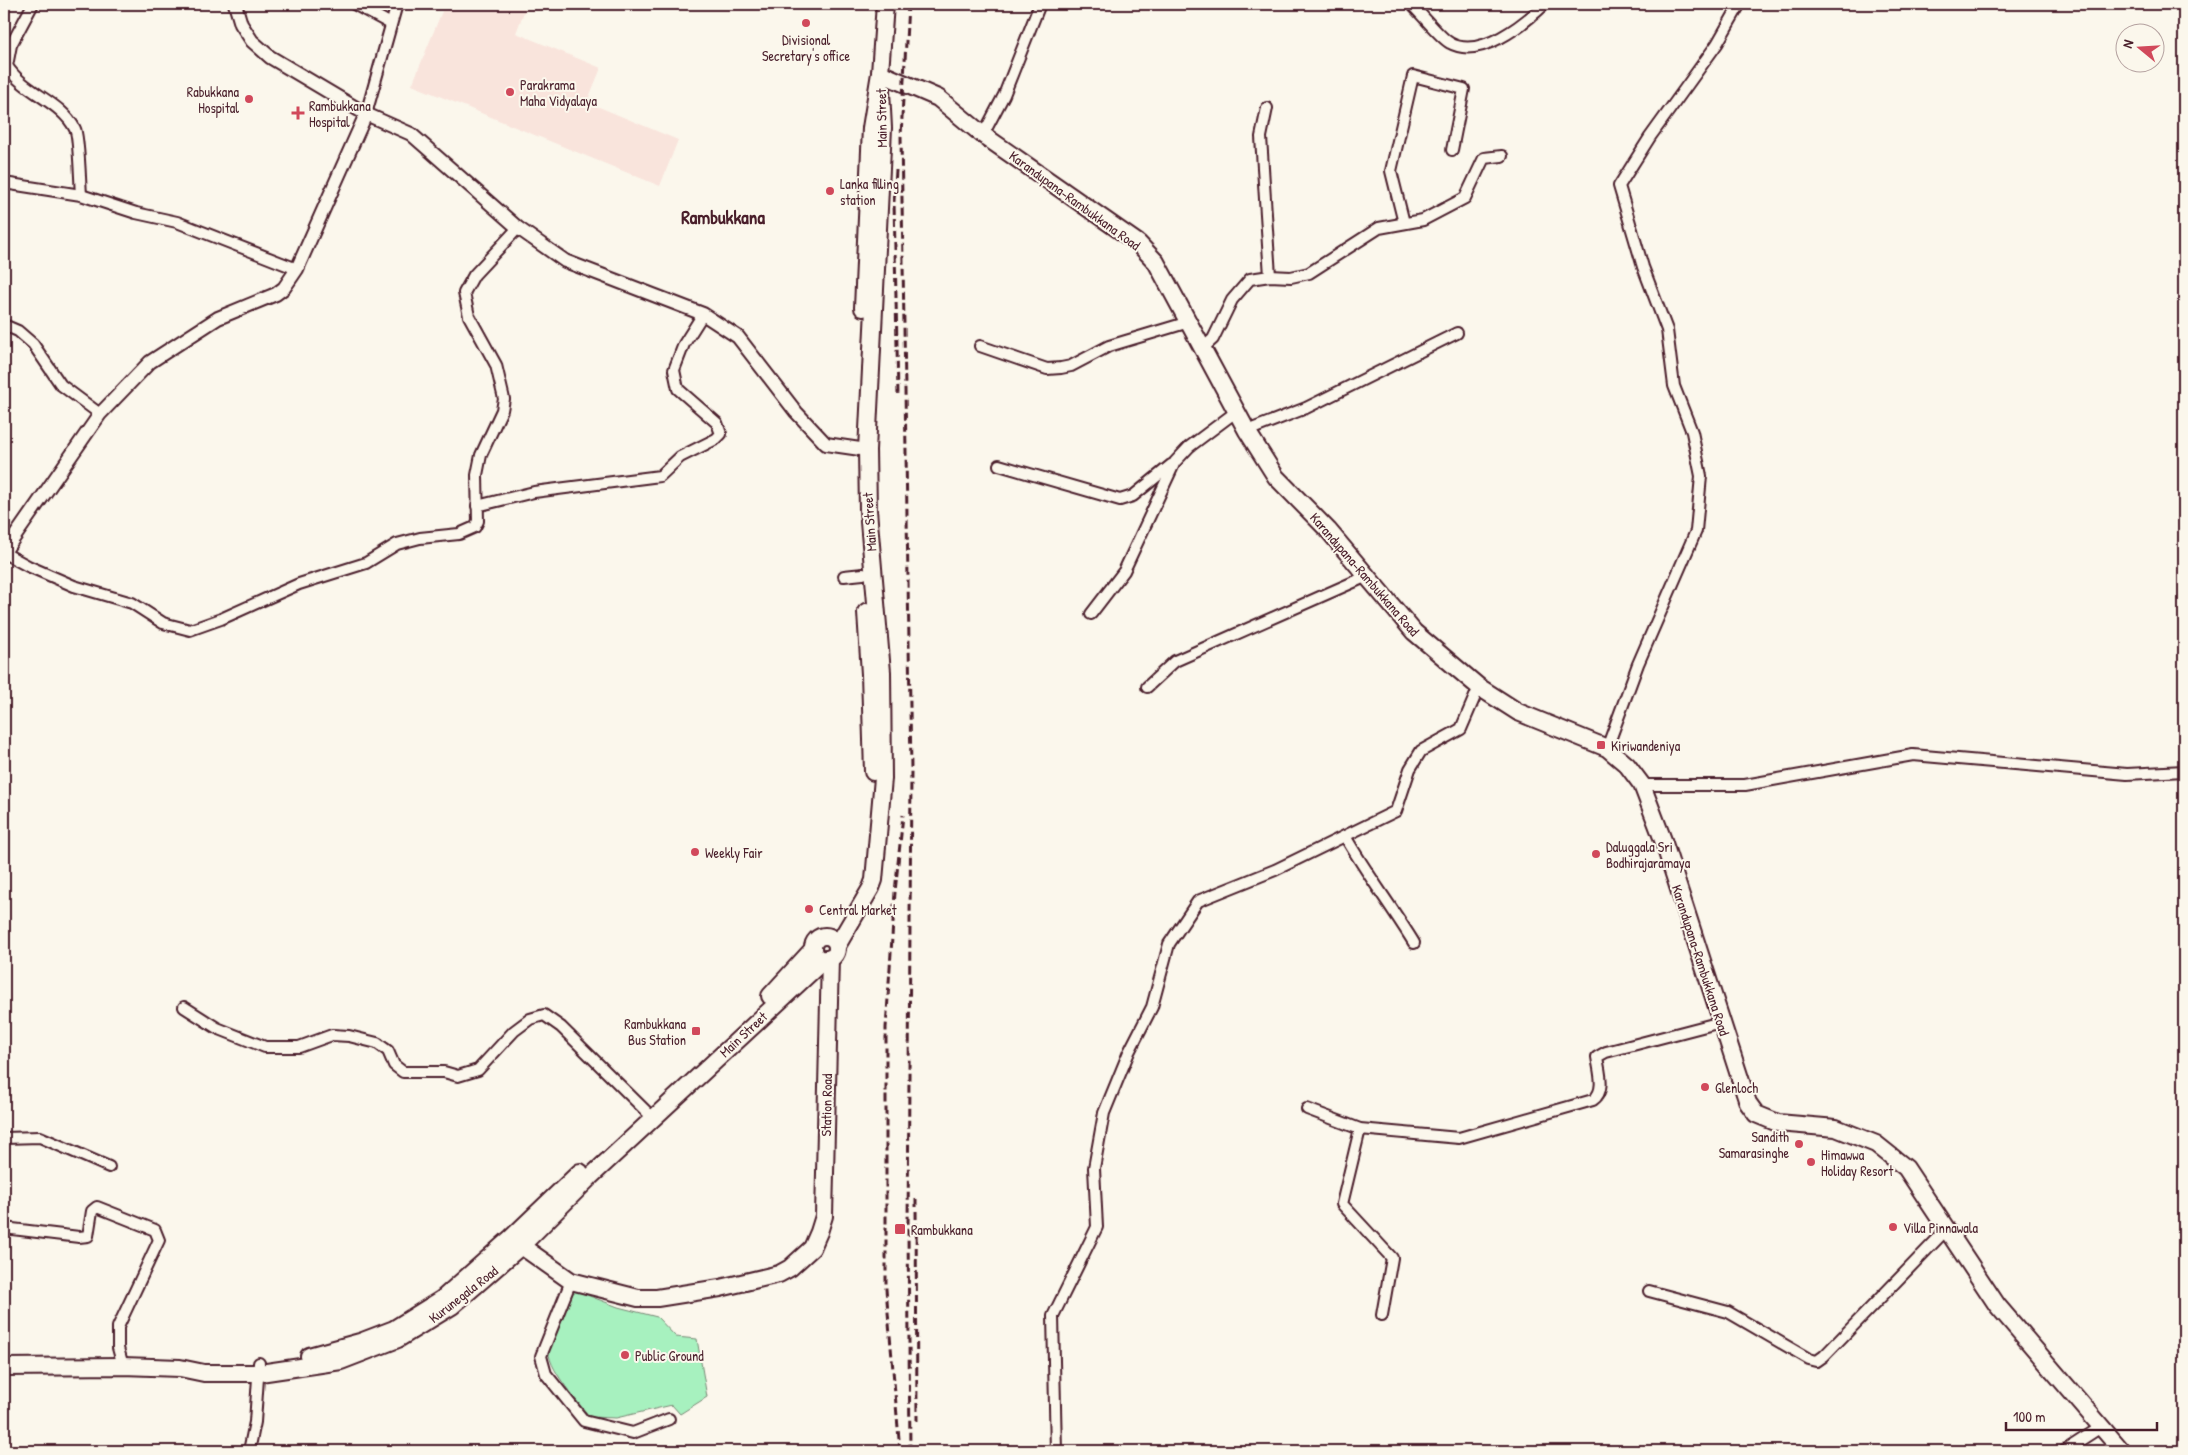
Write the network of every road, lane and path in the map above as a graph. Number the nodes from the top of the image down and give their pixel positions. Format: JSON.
{"nodes":[{"id":1,"x":33,"y":4,"type":"edge"},
{"id":2,"x":235,"y":4,"type":"edge"},
{"id":3,"x":354,"y":4,"type":"edge"},
{"id":4,"x":397,"y":4,"type":"edge"},
{"id":5,"x":886,"y":4,"type":"edge"},
{"id":6,"x":1040,"y":4,"type":"edge"},
{"id":7,"x":1412,"y":4,"type":"edge"},
{"id":8,"x":1545,"y":4,"type":"edge"},
{"id":9,"x":1740,"y":4,"type":"edge"},
{"id":10,"x":391,"y":24,"type":"junction"},
{"id":11,"x":880,"y":73,"type":"junction"},
{"id":12,"x":1267,"y":108,"type":"dead end"},
{"id":13,"x":366,"y":114,"type":"junction"},
{"id":14,"x":983,"y":135,"type":"junction"},
{"id":15,"x":1452,"y":150,"type":"dead end"},
{"id":16,"x":1502,"y":156,"type":"dead end"},
{"id":17,"x":4,"y":183,"type":"edge"},
{"id":18,"x":81,"y":195,"type":"junction"},
{"id":19,"x":1404,"y":223,"type":"junction"},
{"id":20,"x":518,"y":228,"type":"junction"},
{"id":21,"x":297,"y":269,"type":"junction"},
{"id":22,"x":1270,"y":276,"type":"junction"},
{"id":23,"x":703,"y":314,"type":"junction"},
{"id":24,"x":1189,"y":322,"type":"junction"},
{"id":25,"x":4,"y":326,"type":"edge"},
{"id":26,"x":1457,"y":333,"type":"dead end"},
{"id":27,"x":980,"y":346,"type":"dead end"},
{"id":28,"x":1203,"y":348,"type":"junction"},
{"id":29,"x":1237,"y":410,"type":"junction"},
{"id":30,"x":100,"y":414,"type":"junction"},
{"id":31,"x":1247,"y":431,"type":"junction"},
{"id":32,"x":863,"y":450,"type":"junction"},
{"id":33,"x":1175,"y":462,"type":"junction"},
{"id":34,"x":999,"y":465,"type":"dead end"},
{"id":35,"x":477,"y":506,"type":"junction"},
{"id":36,"x":4,"y":552,"type":"edge"},
{"id":37,"x":863,"y":574,"type":"junction"},
{"id":38,"x":844,"y":576,"type":"dead end"},
{"id":39,"x":1365,"y":577,"type":"junction"},
{"id":40,"x":1091,"y":614,"type":"dead end"},
{"id":41,"x":1146,"y":686,"type":"dead end"},
{"id":42,"x":1479,"y":687,"type":"junction"},
{"id":43,"x":1607,"y":748,"type":"junction"},
{"id":44,"x":2184,"y":771,"type":"edge"},
{"id":45,"x":1642,"y":785,"type":"junction"},
{"id":46,"x":878,"y":822,"type":"junction"},
{"id":47,"x":1345,"y":836,"type":"junction"},
{"id":48,"x":1414,"y":943,"type":"dead end"},
{"id":49,"x":826,"y":950,"type":"junction"},
{"id":50,"x":184,"y":1007,"type":"dead end"},
{"id":51,"x":1721,"y":1022,"type":"junction"},
{"id":52,"x":1307,"y":1109,"type":"dead end"},
{"id":53,"x":656,"y":1112,"type":"junction"},
{"id":54,"x":1360,"y":1129,"type":"junction"},
{"id":55,"x":4,"y":1138,"type":"edge"},
{"id":56,"x":109,"y":1167,"type":"dead end"},
{"id":57,"x":4,"y":1228,"type":"edge"},
{"id":58,"x":1947,"y":1229,"type":"junction"},
{"id":59,"x":516,"y":1242,"type":"junction"},
{"id":60,"x":571,"y":1281,"type":"junction"},
{"id":61,"x":1649,"y":1291,"type":"dead end"},
{"id":62,"x":1382,"y":1316,"type":"dead end"},
{"id":63,"x":123,"y":1366,"type":"junction"},
{"id":64,"x":4,"y":1367,"type":"edge"},
{"id":65,"x":260,"y":1368,"type":"junction"},
{"id":66,"x":669,"y":1419,"type":"dead end"},
{"id":67,"x":2101,"y":1427,"type":"junction"},
{"id":68,"x":248,"y":1451,"type":"edge"},
{"id":69,"x":1056,"y":1451,"type":"edge"},
{"id":70,"x":2064,"y":1451,"type":"edge"},
{"id":71,"x":2122,"y":1451,"type":"edge"}],
"edges":[{"from":1,"to":18,"type":"street"},
{"from":2,"to":13,"type":"street"},
{"from":3,"to":10,"type":"street"},
{"from":4,"to":10,"type":"street"},
{"from":5,"to":11,"type":"main road","name":"Main Street"},
{"from":6,"to":14,"type":"street"},
{"from":7,"to":8,"type":"street"},
{"from":9,"to":43,"type":"street"},
{"from":10,"to":13,"type":"street"},
{"from":11,"to":14,"type":"main road","name":"Karandupana-Rambukkana Road"},
{"from":11,"to":32,"type":"main road","name":"Main Street"},
{"from":12,"to":22,"type":"street"},
{"from":13,"to":20,"type":"street"},
{"from":13,"to":21,"type":"street"},
{"from":14,"to":24,"type":"main road","name":"Karandupana-Rambukkana Road"},
{"from":15,"to":19,"type":"street"},
{"from":16,"to":19,"type":"street"},
{"from":17,"to":18,"type":"street"},
{"from":18,"to":21,"type":"street"},
{"from":19,"to":22,"type":"street"},
{"from":20,"to":23,"type":"street"},
{"from":20,"to":35,"type":"street"},
{"from":21,"to":30,"type":"street"},
{"from":22,"to":28,"type":"street"},
{"from":23,"to":32,"type":"street"},
{"from":23,"to":35,"type":"street"},
{"from":24,"to":27,"type":"street"},
{"from":24,"to":28,"type":"main road","name":"Karandupana-Rambukkana Road"},
{"from":25,"to":30,"type":"street"},
{"from":26,"to":31,"type":"street"},
{"from":28,"to":29,"type":"main road","name":"Karandupana-Rambukkana Road"},
{"from":29,"to":31,"type":"main road","name":"Karandupana-Rambukkana Road"},
{"from":29,"to":33,"type":"street"},
{"from":30,"to":36,"type":"street"},
{"from":31,"to":39,"type":"main road","name":"Karandupana-Rambukkana Road"},
{"from":32,"to":37,"type":"main road","name":"Main Street"},
{"from":32,"to":46,"type":"main road","name":"Main Street"},
{"from":33,"to":34,"type":"street"},
{"from":33,"to":40,"type":"street"},
{"from":35,"to":36,"type":"street"},
{"from":37,"to":38,"type":"street"},
{"from":37,"to":46,"type":"main road","name":"Main Street"},
{"from":39,"to":41,"type":"street"},
{"from":39,"to":42,"type":"main road","name":"Karandupana-Rambukkana Road"},
{"from":42,"to":43,"type":"main road","name":"Karandupana-Rambukkana Road"},
{"from":42,"to":47,"type":"street"},
{"from":43,"to":45,"type":"main road","name":"Karandupana-Rambukkana Road"},
{"from":44,"to":45,"type":"street"},
{"from":45,"to":51,"type":"main road","name":"Karandupana-Rambukkana Road"},
{"from":46,"to":49,"type":"main road","name":"Main Street"},
{"from":47,"to":48,"type":"street"},
{"from":47,"to":69,"type":"street"},
{"from":49,"to":53,"type":"main road","name":"Main Street"},
{"from":49,"to":60,"type":"main road","name":"Station Road"},
{"from":50,"to":53,"type":"street"},
{"from":51,"to":54,"type":"street"},
{"from":51,"to":58,"type":"main road","name":"Karandupana-Rambukkana Road"},
{"from":52,"to":54,"type":"street"},
{"from":53,"to":59,"type":"main road","name":"Kurunegala Road"},
{"from":54,"to":62,"type":"street"},
{"from":55,"to":56,"type":"street"},
{"from":57,"to":63,"type":"street"},
{"from":58,"to":61,"type":"street"},
{"from":58,"to":67,"type":"main road","name":"Karandupana-Rambukkana Road"},
{"from":59,"to":60,"type":"main road"},
{"from":59,"to":65,"type":"main road","name":"Kurunegala Road"},
{"from":60,"to":66,"type":"street"},
{"from":63,"to":64,"type":"main road","name":"Kurunegala Road"},
{"from":63,"to":65,"type":"main road","name":"Kurunegala Road"},
{"from":65,"to":68,"type":"street"},
{"from":67,"to":70,"type":"street"},
{"from":67,"to":71,"type":"main road","name":"Karandupana-Rambukkana Road"}]}
